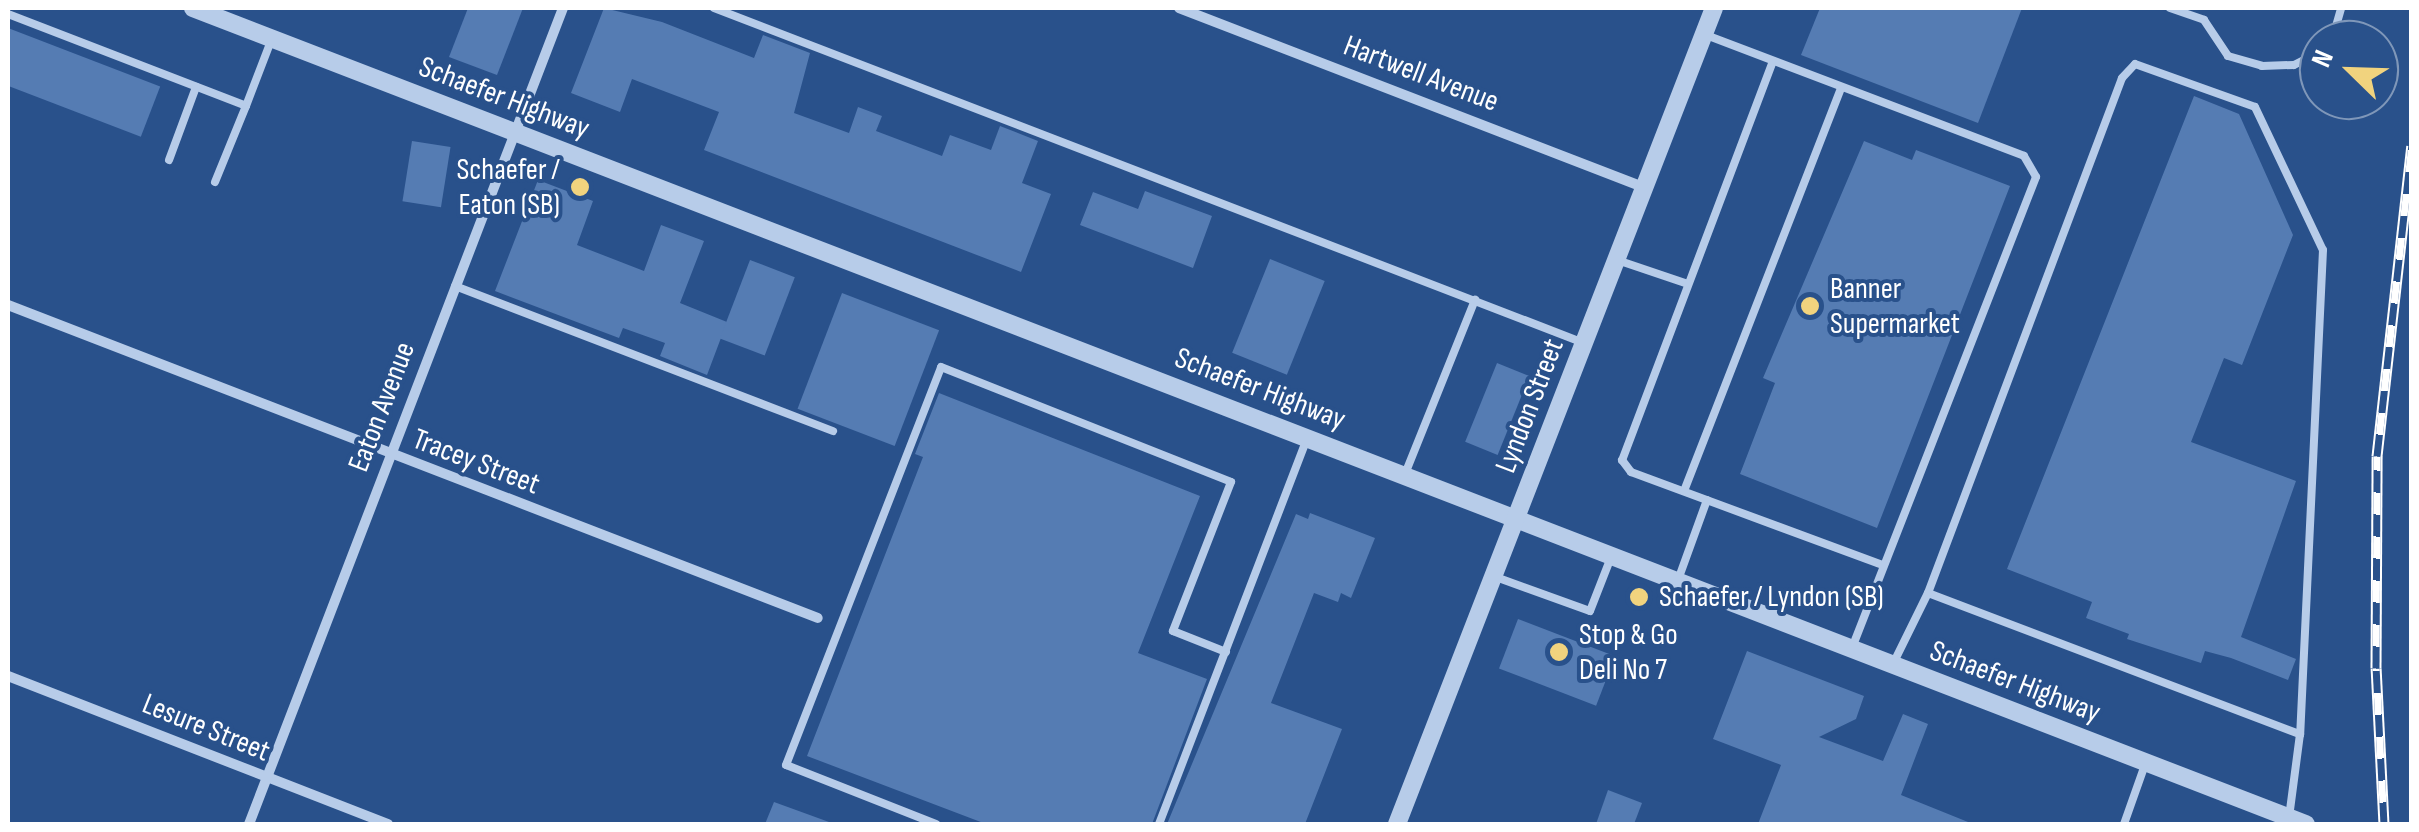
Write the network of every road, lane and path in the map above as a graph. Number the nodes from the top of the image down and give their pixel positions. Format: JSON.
{"nodes":[{"id":1,"x":193,"y":8,"type":"edge"},
{"id":2,"x":564,"y":8,"type":"edge"},
{"id":3,"x":714,"y":8,"type":"edge"},
{"id":4,"x":1179,"y":8,"type":"edge"},
{"id":5,"x":1714,"y":8,"type":"edge"},
{"id":6,"x":2170,"y":8,"type":"edge"},
{"id":7,"x":8,"y":14,"type":"edge"},
{"id":8,"x":1704,"y":34,"type":"junction"},
{"id":9,"x":272,"y":38,"type":"junction"},
{"id":10,"x":1773,"y":61,"type":"junction"},
{"id":11,"x":2299,"y":62,"type":"edge"},
{"id":12,"x":196,"y":87,"type":"junction"},
{"id":13,"x":1842,"y":88,"type":"junction"},
{"id":14,"x":246,"y":106,"type":"junction"},
{"id":15,"x":514,"y":131,"type":"junction"},
{"id":16,"x":170,"y":160,"type":"dead end"},
{"id":17,"x":216,"y":182,"type":"dead end"},
{"id":18,"x":1644,"y":187,"type":"junction"},
{"id":19,"x":1616,"y":260,"type":"junction"},
{"id":20,"x":1688,"y":284,"type":"junction"},
{"id":21,"x":455,"y":286,"type":"junction"},
{"id":22,"x":1475,"y":300,"type":"junction"},
{"id":23,"x":8,"y":305,"type":"edge"},
{"id":24,"x":1584,"y":344,"type":"junction"},
{"id":25,"x":833,"y":431,"type":"dead end"},
{"id":26,"x":1308,"y":437,"type":"junction"},
{"id":27,"x":390,"y":456,"type":"junction"},
{"id":28,"x":1405,"y":474,"type":"junction"},
{"id":29,"x":1684,"y":491,"type":"junction"},
{"id":30,"x":1707,"y":500,"type":"junction"},
{"id":31,"x":1516,"y":517,"type":"junction"},
{"id":32,"x":1612,"y":554,"type":"junction"},
{"id":33,"x":1883,"y":565,"type":"junction"},
{"id":34,"x":1493,"y":576,"type":"junction"},
{"id":35,"x":1678,"y":580,"type":"junction"},
{"id":36,"x":1928,"y":592,"type":"junction"},
{"id":37,"x":818,"y":618,"type":"dead end"},
{"id":38,"x":1852,"y":648,"type":"junction"},
{"id":39,"x":1226,"y":652,"type":"junction"},
{"id":40,"x":1893,"y":664,"type":"junction"},
{"id":41,"x":8,"y":676,"type":"edge"},
{"id":42,"x":2300,"y":734,"type":"junction"},
{"id":43,"x":2146,"y":762,"type":"junction"},
{"id":44,"x":267,"y":779,"type":"junction"},
{"id":45,"x":2298,"y":821,"type":"edge"},
{"id":46,"x":250,"y":824,"type":"edge"},
{"id":47,"x":388,"y":824,"type":"edge"},
{"id":48,"x":936,"y":824,"type":"edge"},
{"id":49,"x":1159,"y":824,"type":"edge"},
{"id":50,"x":1397,"y":824,"type":"edge"},
{"id":51,"x":2124,"y":824,"type":"edge"}],
"edges":[{"from":1,"to":9,"type":"street","name":"Schaefer Highway"},
{"from":2,"to":15,"type":"street","name":"Eaton Avenue"},
{"from":3,"to":22,"type":"lane"},
{"from":4,"to":18,"type":"street","name":"Hartwell Avenue"},
{"from":5,"to":8,"type":"street","name":"Lyndon Street"},
{"from":6,"to":11,"type":"lane"},
{"from":7,"to":12,"type":"lane"},
{"from":8,"to":10,"type":"lane"},
{"from":8,"to":18,"type":"street","name":"Lyndon Street"},
{"from":9,"to":14,"type":"lane"},
{"from":9,"to":15,"type":"street","name":"Schaefer Highway"},
{"from":10,"to":13,"type":"lane"},
{"from":10,"to":20,"type":"lane"},
{"from":12,"to":14,"type":"lane"},
{"from":12,"to":16,"type":"lane"},
{"from":13,"to":29,"type":"lane"},
{"from":13,"to":33,"type":"lane"},
{"from":14,"to":17,"type":"lane"},
{"from":15,"to":21,"type":"street","name":"Eaton Avenue"},
{"from":15,"to":26,"type":"street","name":"Schaefer Highway"},
{"from":18,"to":19,"type":"street","name":"Lyndon Street"},
{"from":19,"to":20,"type":"lane"},
{"from":19,"to":24,"type":"street","name":"Lyndon Street"},
{"from":20,"to":29,"type":"lane"},
{"from":21,"to":25,"type":"lane"},
{"from":21,"to":27,"type":"street","name":"Eaton Avenue"},
{"from":22,"to":24,"type":"lane"},
{"from":22,"to":28,"type":"lane"},
{"from":23,"to":27,"type":"street","name":"Tracey Street"},
{"from":24,"to":31,"type":"street","name":"Lyndon Street"},
{"from":26,"to":28,"type":"street","name":"Schaefer Highway"},
{"from":26,"to":39,"type":"lane"},
{"from":27,"to":37,"type":"street","name":"Tracey Street"},
{"from":27,"to":44,"type":"street","name":"Eaton Avenue"},
{"from":28,"to":31,"type":"street","name":"Schaefer Highway"},
{"from":29,"to":30,"type":"lane"},
{"from":30,"to":33,"type":"lane"},
{"from":30,"to":35,"type":"lane"},
{"from":31,"to":32,"type":"street","name":"Schaefer Highway"},
{"from":31,"to":34,"type":"street","name":"Lyndon Street"},
{"from":32,"to":34,"type":"lane"},
{"from":32,"to":35,"type":"street","name":"Schaefer Highway"},
{"from":33,"to":38,"type":"lane"},
{"from":34,"to":50,"type":"street","name":"Lyndon Street"},
{"from":35,"to":38,"type":"street","name":"Schaefer Highway"},
{"from":36,"to":40,"type":"lane"},
{"from":36,"to":42,"type":"lane"},
{"from":36,"to":42,"type":"lane"},
{"from":38,"to":40,"type":"street","name":"Schaefer Highway"},
{"from":39,"to":48,"type":"lane"},
{"from":39,"to":49,"type":"lane"},
{"from":40,"to":43,"type":"street","name":"Schaefer Highway"},
{"from":41,"to":44,"type":"street","name":"Lesure Street"},
{"from":42,"to":45,"type":"lane"},
{"from":43,"to":45,"type":"street","name":"Schaefer Highway"},
{"from":43,"to":51,"type":"lane"},
{"from":44,"to":46,"type":"street","name":"Eaton Avenue"},
{"from":44,"to":47,"type":"street","name":"Lesure Street"}]}
